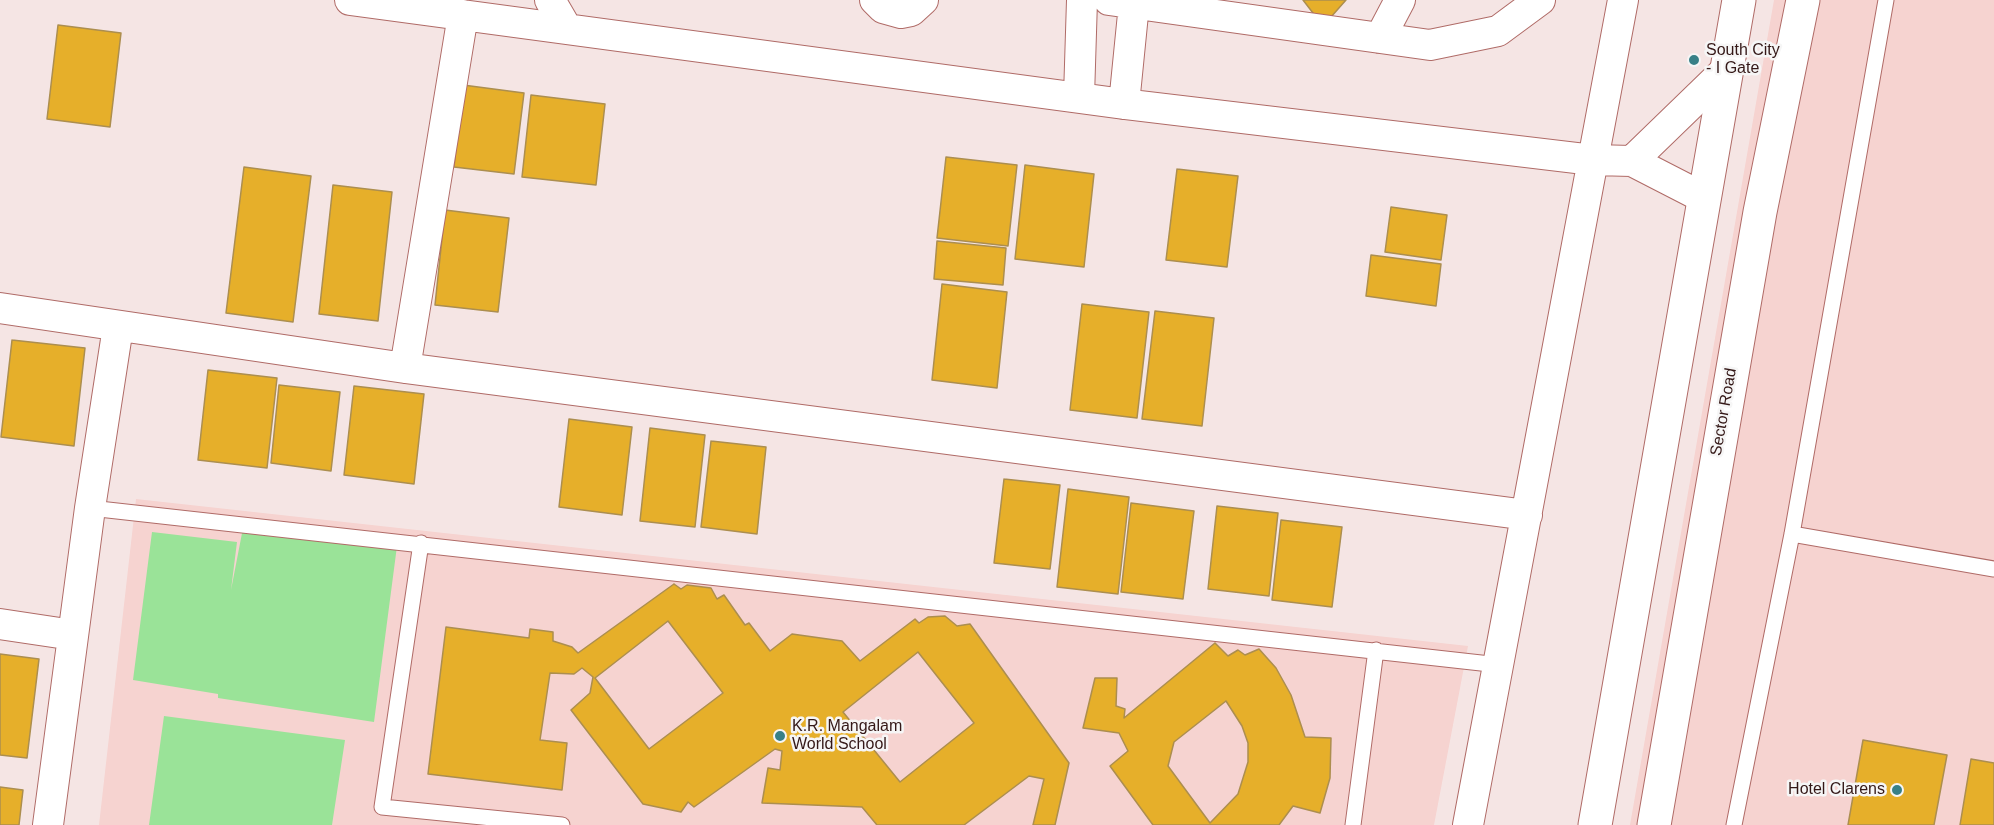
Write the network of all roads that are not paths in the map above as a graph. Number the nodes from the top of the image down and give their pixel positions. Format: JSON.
{"nodes":[{"id":1,"x":350,"y":0,"type":"edge"},
{"id":2,"x":550,"y":0,"type":"edge"},
{"id":3,"x":875,"y":0,"type":"edge"},
{"id":4,"x":923,"y":0,"type":"edge"},
{"id":5,"x":1082,"y":0,"type":"edge"},
{"id":6,"x":1400,"y":0,"type":"edge"},
{"id":7,"x":1540,"y":0,"type":"edge"},
{"id":8,"x":1623,"y":0,"type":"edge"},
{"id":9,"x":1739,"y":0,"type":"edge"},
{"id":10,"x":1803,"y":0,"type":"edge"},
{"id":11,"x":1886,"y":0,"type":"edge"},
{"id":12,"x":1122,"y":2,"type":"edge"},
{"id":13,"x":1176,"y":5,"type":"edge"},
{"id":14,"x":463,"y":15,"type":"junction"},
{"id":15,"x":567,"y":29,"type":"junction"},
{"id":16,"x":1380,"y":38,"type":"junction"},
{"id":17,"x":1726,"y":70,"type":"junction"},
{"id":18,"x":1079,"y":97,"type":"junction"},
{"id":19,"x":1124,"y":104,"type":"junction"},
{"id":20,"x":1593,"y":160,"type":"junction"},
{"id":21,"x":1632,"y":161,"type":"junction"},
{"id":22,"x":1704,"y":198,"type":"junction"},
{"id":23,"x":0,"y":308,"type":"edge"},
{"id":24,"x":118,"y":327,"type":"junction"},
{"id":25,"x":405,"y":368,"type":"junction"},
{"id":26,"x":90,"y":508,"type":"junction"},
{"id":27,"x":1527,"y":515,"type":"junction"},
{"id":28,"x":1792,"y":534,"type":"junction"},
{"id":29,"x":421,"y":543,"type":"junction"},
{"id":30,"x":1994,"y":568,"type":"edge"},
{"id":31,"x":0,"y":624,"type":"edge"},
{"id":32,"x":73,"y":635,"type":"junction"},
{"id":33,"x":1376,"y":650,"type":"junction"},
{"id":34,"x":1499,"y":664,"type":"junction"},
{"id":35,"x":48,"y":825,"type":"edge"},
{"id":36,"x":562,"y":825,"type":"edge"},
{"id":37,"x":1353,"y":825,"type":"edge"},
{"id":38,"x":1468,"y":825,"type":"edge"},
{"id":39,"x":1596,"y":825,"type":"edge"},
{"id":40,"x":1654,"y":825,"type":"edge"},
{"id":41,"x":1734,"y":825,"type":"edge"}],
"edges":[{"from":1,"to":14,"type":"street"},
{"from":2,"to":15,"type":"street"},
{"from":3,"to":4,"type":"street"},
{"from":5,"to":18,"type":"street"},
{"from":6,"to":16,"type":"street"},
{"from":7,"to":16,"type":"street"},
{"from":8,"to":20,"type":"street"},
{"from":9,"to":17,"type":"main road"},
{"from":10,"to":40,"type":"main road","name":"Sector Road"},
{"from":11,"to":28,"type":"lane"},
{"from":12,"to":13,"type":"street"},
{"from":12,"to":19,"type":"street"},
{"from":13,"to":16,"type":"street"},
{"from":14,"to":15,"type":"street"},
{"from":14,"to":25,"type":"street"},
{"from":15,"to":18,"type":"street"},
{"from":17,"to":21,"type":"street"},
{"from":17,"to":22,"type":"main road"},
{"from":18,"to":19,"type":"street"},
{"from":19,"to":20,"type":"street"},
{"from":20,"to":21,"type":"street"},
{"from":20,"to":27,"type":"street"},
{"from":21,"to":22,"type":"street"},
{"from":22,"to":39,"type":"main road"},
{"from":23,"to":24,"type":"street"},
{"from":24,"to":25,"type":"street"},
{"from":24,"to":26,"type":"street"},
{"from":25,"to":27,"type":"street"},
{"from":26,"to":29,"type":"lane"},
{"from":26,"to":32,"type":"street"},
{"from":27,"to":34,"type":"street"},
{"from":28,"to":30,"type":"lane"},
{"from":28,"to":41,"type":"lane"},
{"from":29,"to":33,"type":"lane"},
{"from":29,"to":36,"type":"lane"},
{"from":31,"to":32,"type":"street"},
{"from":32,"to":35,"type":"street"},
{"from":33,"to":34,"type":"lane"},
{"from":33,"to":37,"type":"lane"},
{"from":34,"to":38,"type":"street"}]}
